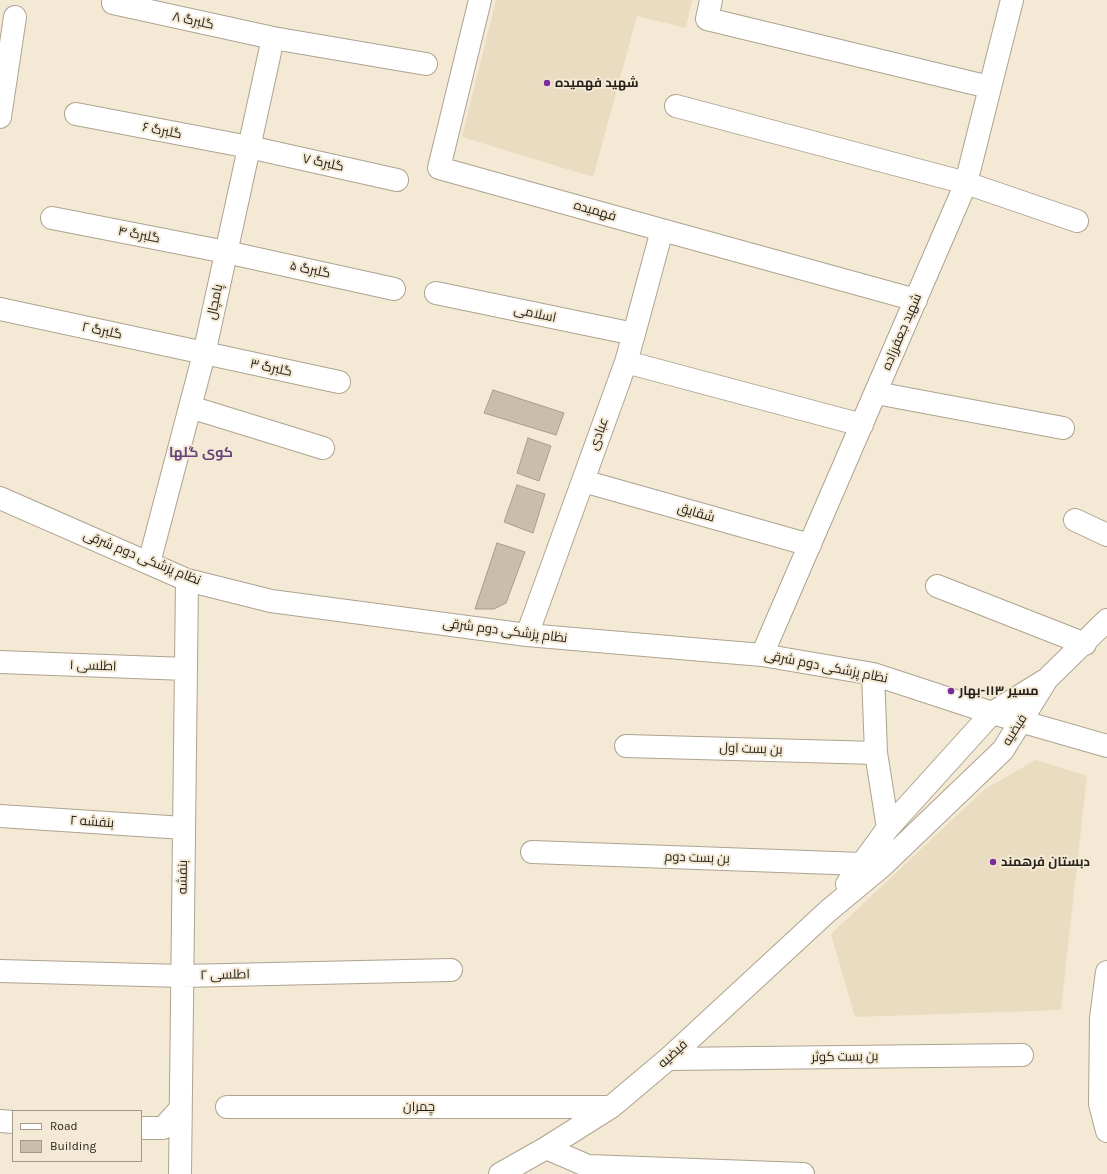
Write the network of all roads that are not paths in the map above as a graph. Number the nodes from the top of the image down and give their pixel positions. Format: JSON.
{"nodes":[{"id":1,"x":480,"y":0,"type":"edge"},
{"id":2,"x":1012,"y":0,"type":"edge"},
{"id":3,"x":113,"y":3,"type":"dead end"},
{"id":4,"x":709,"y":9,"type":"edge"},
{"id":5,"x":15,"y":17,"type":"dead end"},
{"id":6,"x":273,"y":38,"type":"junction"},
{"id":7,"x":426,"y":64,"type":"dead end"},
{"id":8,"x":989,"y":87,"type":"junction"},
{"id":9,"x":676,"y":106,"type":"dead end"},
{"id":10,"x":76,"y":114,"type":"dead end"},
{"id":11,"x":0,"y":117,"type":"edge"},
{"id":12,"x":249,"y":147,"type":"junction"},
{"id":13,"x":397,"y":180,"type":"dead end"},
{"id":14,"x":966,"y":183,"type":"junction"},
{"id":15,"x":52,"y":218,"type":"dead end"},
{"id":16,"x":1077,"y":221,"type":"dead end"},
{"id":17,"x":662,"y":230,"type":"junction"},
{"id":18,"x":226,"y":252,"type":"junction"},
{"id":19,"x":394,"y":289,"type":"dead end"},
{"id":20,"x":436,"y":293,"type":"dead end"},
{"id":21,"x":916,"y":300,"type":"junction"},
{"id":22,"x":0,"y":309,"type":"edge"},
{"id":23,"x":634,"y":334,"type":"junction"},
{"id":24,"x":204,"y":354,"type":"junction"},
{"id":25,"x":626,"y":362,"type":"junction"},
{"id":26,"x":339,"y":382,"type":"dead end"},
{"id":27,"x":876,"y":393,"type":"junction"},
{"id":28,"x":190,"y":407,"type":"junction"},
{"id":29,"x":862,"y":425,"type":"junction"},
{"id":30,"x":1063,"y":428,"type":"dead end"},
{"id":31,"x":324,"y":448,"type":"dead end"},
{"id":32,"x":583,"y":481,"type":"junction"},
{"id":33,"x":0,"y":498,"type":"edge"},
{"id":34,"x":1075,"y":520,"type":"dead end"},
{"id":35,"x":1107,"y":535,"type":"edge"},
{"id":36,"x":810,"y":545,"type":"junction"},
{"id":37,"x":149,"y":563,"type":"junction"},
{"id":38,"x":187,"y":580,"type":"junction"},
{"id":39,"x":937,"y":586,"type":"dead end"},
{"id":40,"x":1107,"y":620,"type":"edge"},
{"id":41,"x":527,"y":635,"type":"junction"},
{"id":42,"x":1085,"y":644,"type":"junction"},
{"id":43,"x":762,"y":655,"type":"junction"},
{"id":44,"x":0,"y":662,"type":"edge"},
{"id":45,"x":186,"y":669,"type":"junction"},
{"id":46,"x":873,"y":674,"type":"junction"},
{"id":47,"x":1047,"y":679,"type":"junction"},
{"id":48,"x":992,"y":713,"type":"junction"},
{"id":49,"x":1021,"y":720,"type":"junction"},
{"id":50,"x":626,"y":746,"type":"dead end"},
{"id":51,"x":1107,"y":746,"type":"edge"},
{"id":52,"x":876,"y":753,"type":"junction"},
{"id":53,"x":0,"y":816,"type":"edge"},
{"id":54,"x":184,"y":828,"type":"junction"},
{"id":55,"x":888,"y":828,"type":"junction"},
{"id":56,"x":532,"y":852,"type":"dead end"},
{"id":57,"x":862,"y":864,"type":"junction"},
{"id":58,"x":828,"y":910,"type":"junction"},
{"id":59,"x":451,"y":970,"type":"dead end"},
{"id":60,"x":0,"y":971,"type":"edge"},
{"id":61,"x":1107,"y":972,"type":"edge"},
{"id":62,"x":182,"y":976,"type":"junction"},
{"id":63,"x":1022,"y":1055,"type":"dead end"},
{"id":64,"x":668,"y":1059,"type":"junction"},
{"id":65,"x":1104,"y":1104,"type":"edge"},
{"id":66,"x":227,"y":1107,"type":"dead end"},
{"id":67,"x":611,"y":1107,"type":"junction"},
{"id":68,"x":180,"y":1109,"type":"junction"},
{"id":69,"x":0,"y":1121,"type":"edge"},
{"id":70,"x":12,"y":1122,"type":"edge"},
{"id":71,"x":142,"y":1128,"type":"edge"},
{"id":72,"x":1107,"y":1131,"type":"edge"},
{"id":73,"x":546,"y":1148,"type":"junction"},
{"id":74,"x":571,"y":1166,"type":"edge"},
{"id":75,"x":180,"y":1174,"type":"edge"},
{"id":76,"x":500,"y":1174,"type":"edge"},
{"id":77,"x":803,"y":1174,"type":"edge"}],
"edges":[{"from":1,"to":17,"type":"street","name":"فهمیده"},
{"from":2,"to":8,"type":"street","name":"شهید جعفرزاده"},
{"from":3,"to":6,"type":"street","name":"گلبرگ ۸"},
{"from":4,"to":8,"type":"street"},
{"from":5,"to":11,"type":"street"},
{"from":6,"to":7,"type":"street","name":"گلبرگ ۸"},
{"from":6,"to":12,"type":"street","name":"پامچال"},
{"from":8,"to":14,"type":"street","name":"شهید جعفرزاده"},
{"from":9,"to":14,"type":"street"},
{"from":10,"to":12,"type":"street","name":"گلبرگ ۶"},
{"from":12,"to":13,"type":"street","name":"گلبرگ ۷"},
{"from":12,"to":18,"type":"street","name":"پامچال"},
{"from":14,"to":16,"type":"street"},
{"from":14,"to":21,"type":"street","name":"شهید جعفرزاده"},
{"from":15,"to":18,"type":"street","name":"گلبرگ ۴"},
{"from":17,"to":21,"type":"street","name":"فهمیده"},
{"from":17,"to":23,"type":"street","name":"عبادی"},
{"from":18,"to":19,"type":"street","name":"گلبرگ ۵"},
{"from":18,"to":24,"type":"street","name":"پامچال"},
{"from":20,"to":23,"type":"street","name":"اسلامی"},
{"from":21,"to":27,"type":"street","name":"شهید جعفرزاده"},
{"from":22,"to":24,"type":"street","name":"گلبرگ ۲"},
{"from":23,"to":25,"type":"street","name":"عبادی"},
{"from":24,"to":26,"type":"street","name":"گلبرگ ۳"},
{"from":24,"to":28,"type":"street","name":"پامچال"},
{"from":25,"to":29,"type":"street"},
{"from":25,"to":32,"type":"street","name":"عبادی"},
{"from":27,"to":29,"type":"street","name":"شهید جعفرزاده"},
{"from":27,"to":30,"type":"street"},
{"from":28,"to":31,"type":"street"},
{"from":28,"to":37,"type":"street","name":"پامچال"},
{"from":29,"to":36,"type":"street","name":"شهید جعفرزاده"},
{"from":32,"to":36,"type":"street","name":"شقایق"},
{"from":32,"to":41,"type":"street","name":"عبادی"},
{"from":33,"to":37,"type":"street","name":"نظام پزشکی دوم شرقی"},
{"from":34,"to":35,"type":"street"},
{"from":36,"to":43,"type":"street","name":"شهید جعفرزاده"},
{"from":37,"to":38,"type":"street","name":"نظام پزشکی دوم شرقی"},
{"from":38,"to":41,"type":"street","name":"نظام پزشکی دوم شرقی"},
{"from":38,"to":45,"type":"street","name":"بنفشه"},
{"from":39,"to":42,"type":"street"},
{"from":40,"to":42,"type":"street"},
{"from":41,"to":43,"type":"street","name":"نظام پزشکی دوم شرقی"},
{"from":42,"to":47,"type":"street"},
{"from":43,"to":46,"type":"street","name":"نظام پزشکی دوم شرقی"},
{"from":44,"to":45,"type":"street","name":"اطلسی ۱"},
{"from":45,"to":54,"type":"street","name":"بنفشه"},
{"from":46,"to":48,"type":"street","name":"نظام پزشکی دوم شرقی"},
{"from":46,"to":52,"type":"street"},
{"from":47,"to":48,"type":"street","name":"فیضیه"},
{"from":47,"to":49,"type":"street","name":"فیضیه"},
{"from":48,"to":49,"type":"street","name":"نظام پزشکی دوم شرقی"},
{"from":48,"to":55,"type":"street","name":"فیضیه"},
{"from":49,"to":51,"type":"street","name":"نظام پزشکی دوم شرقی"},
{"from":49,"to":58,"type":"street","name":"فیضیه"},
{"from":50,"to":52,"type":"street","name":"بن بست اول"},
{"from":52,"to":55,"type":"street"},
{"from":53,"to":54,"type":"street","name":"بنفشه ۲"},
{"from":54,"to":62,"type":"street","name":"بنفشه"},
{"from":55,"to":57,"type":"street","name":"فیضیه"},
{"from":56,"to":57,"type":"street","name":"بن بست دوم"},
{"from":57,"to":58,"type":"street","name":"فیضیه"},
{"from":58,"to":64,"type":"street","name":"فیضیه"},
{"from":59,"to":62,"type":"street","name":"اطلسی ۲"},
{"from":60,"to":62,"type":"street","name":"اطلسی ۲"},
{"from":61,"to":65,"type":"street"},
{"from":62,"to":68,"type":"street","name":"بنفشه"},
{"from":63,"to":64,"type":"street","name":"بن بست کوثر"},
{"from":64,"to":67,"type":"street","name":"فیضیه"},
{"from":65,"to":72,"type":"street"},
{"from":66,"to":67,"type":"street","name":"چمران"},
{"from":67,"to":73,"type":"street","name":"فیضیه"},
{"from":68,"to":71,"type":"street"},
{"from":68,"to":75,"type":"street","name":"بنفشه"},
{"from":69,"to":70,"type":"street"},
{"from":73,"to":74,"type":"street"},
{"from":73,"to":76,"type":"street","name":"فیضیه"},
{"from":74,"to":77,"type":"street"}]}
